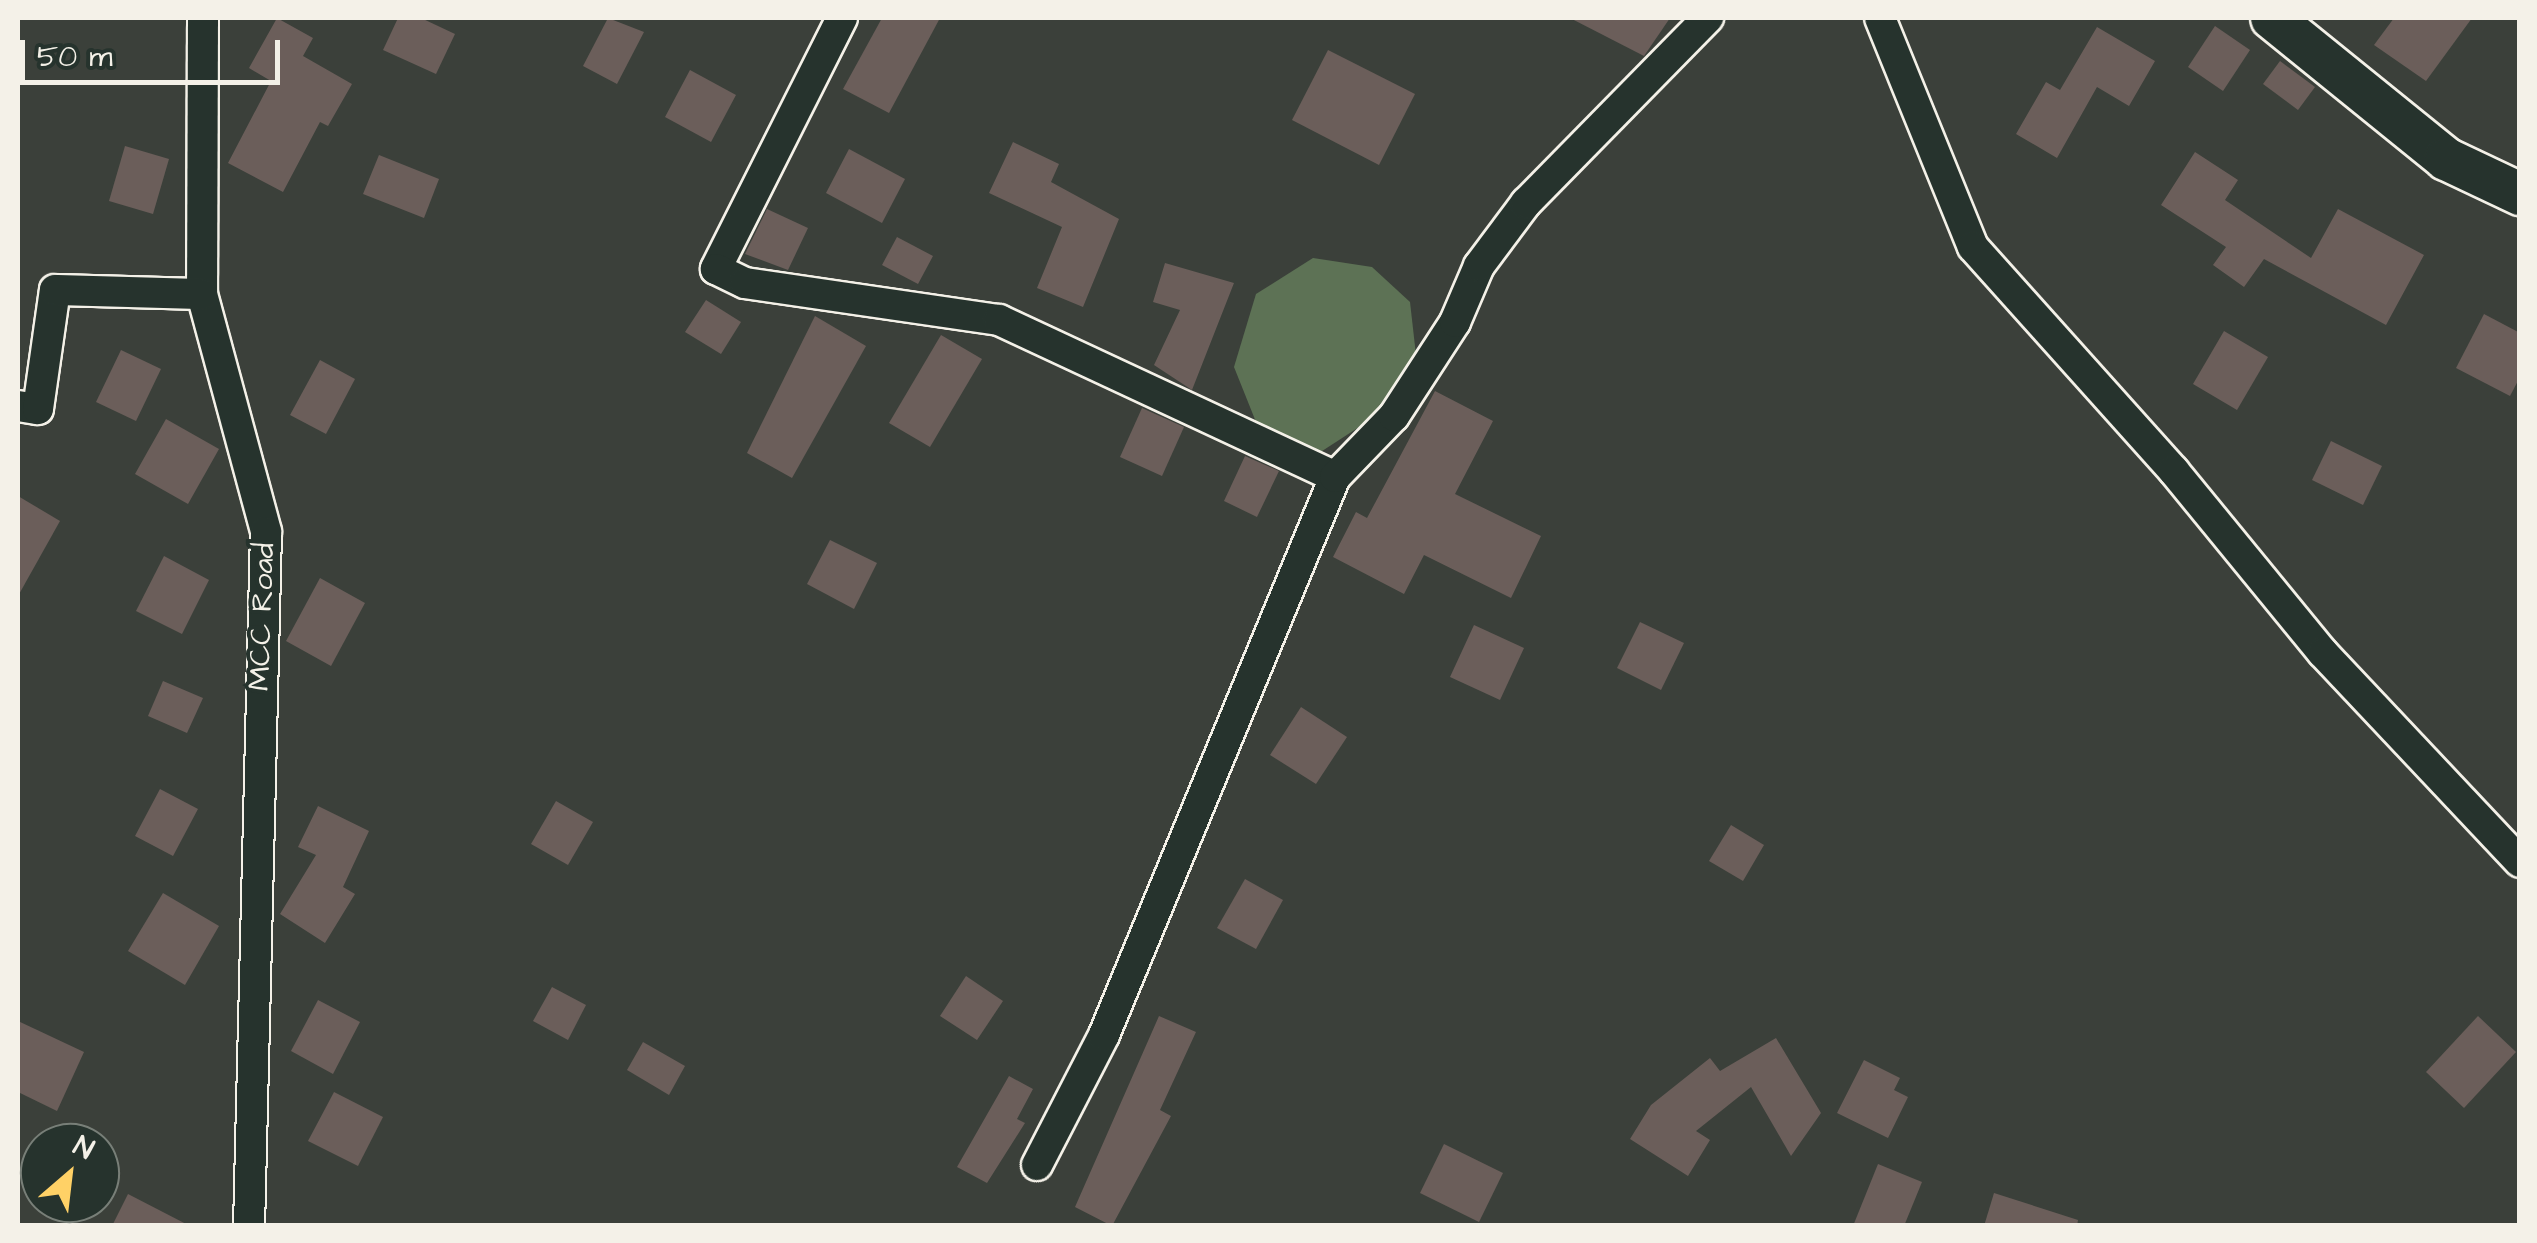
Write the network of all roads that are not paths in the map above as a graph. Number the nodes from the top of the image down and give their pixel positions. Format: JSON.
{"nodes":[{"id":1,"x":203,"y":18,"type":"edge"},
{"id":2,"x":842,"y":18,"type":"edge"},
{"id":3,"x":1708,"y":18,"type":"edge"},
{"id":4,"x":1880,"y":18,"type":"edge"},
{"id":5,"x":2272,"y":18,"type":"edge"},
{"id":6,"x":2520,"y":194,"type":"edge"},
{"id":7,"x":202,"y":294,"type":"junction"},
{"id":8,"x":18,"y":406,"type":"edge"},
{"id":9,"x":1335,"y":477,"type":"junction"},
{"id":10,"x":2520,"y":862,"type":"edge"},
{"id":11,"x":1036,"y":1165,"type":"dead end"},
{"id":12,"x":249,"y":1226,"type":"edge"}],
"edges":[{"from":1,"to":7,"type":"street","name":"MCC Road"},
{"from":2,"to":9,"type":"street"},
{"from":3,"to":9,"type":"street"},
{"from":4,"to":10,"type":"street"},
{"from":5,"to":6,"type":"main road"},
{"from":7,"to":8,"type":"street"},
{"from":7,"to":12,"type":"street","name":"MCC Road"},
{"from":9,"to":11,"type":"street"}]}
